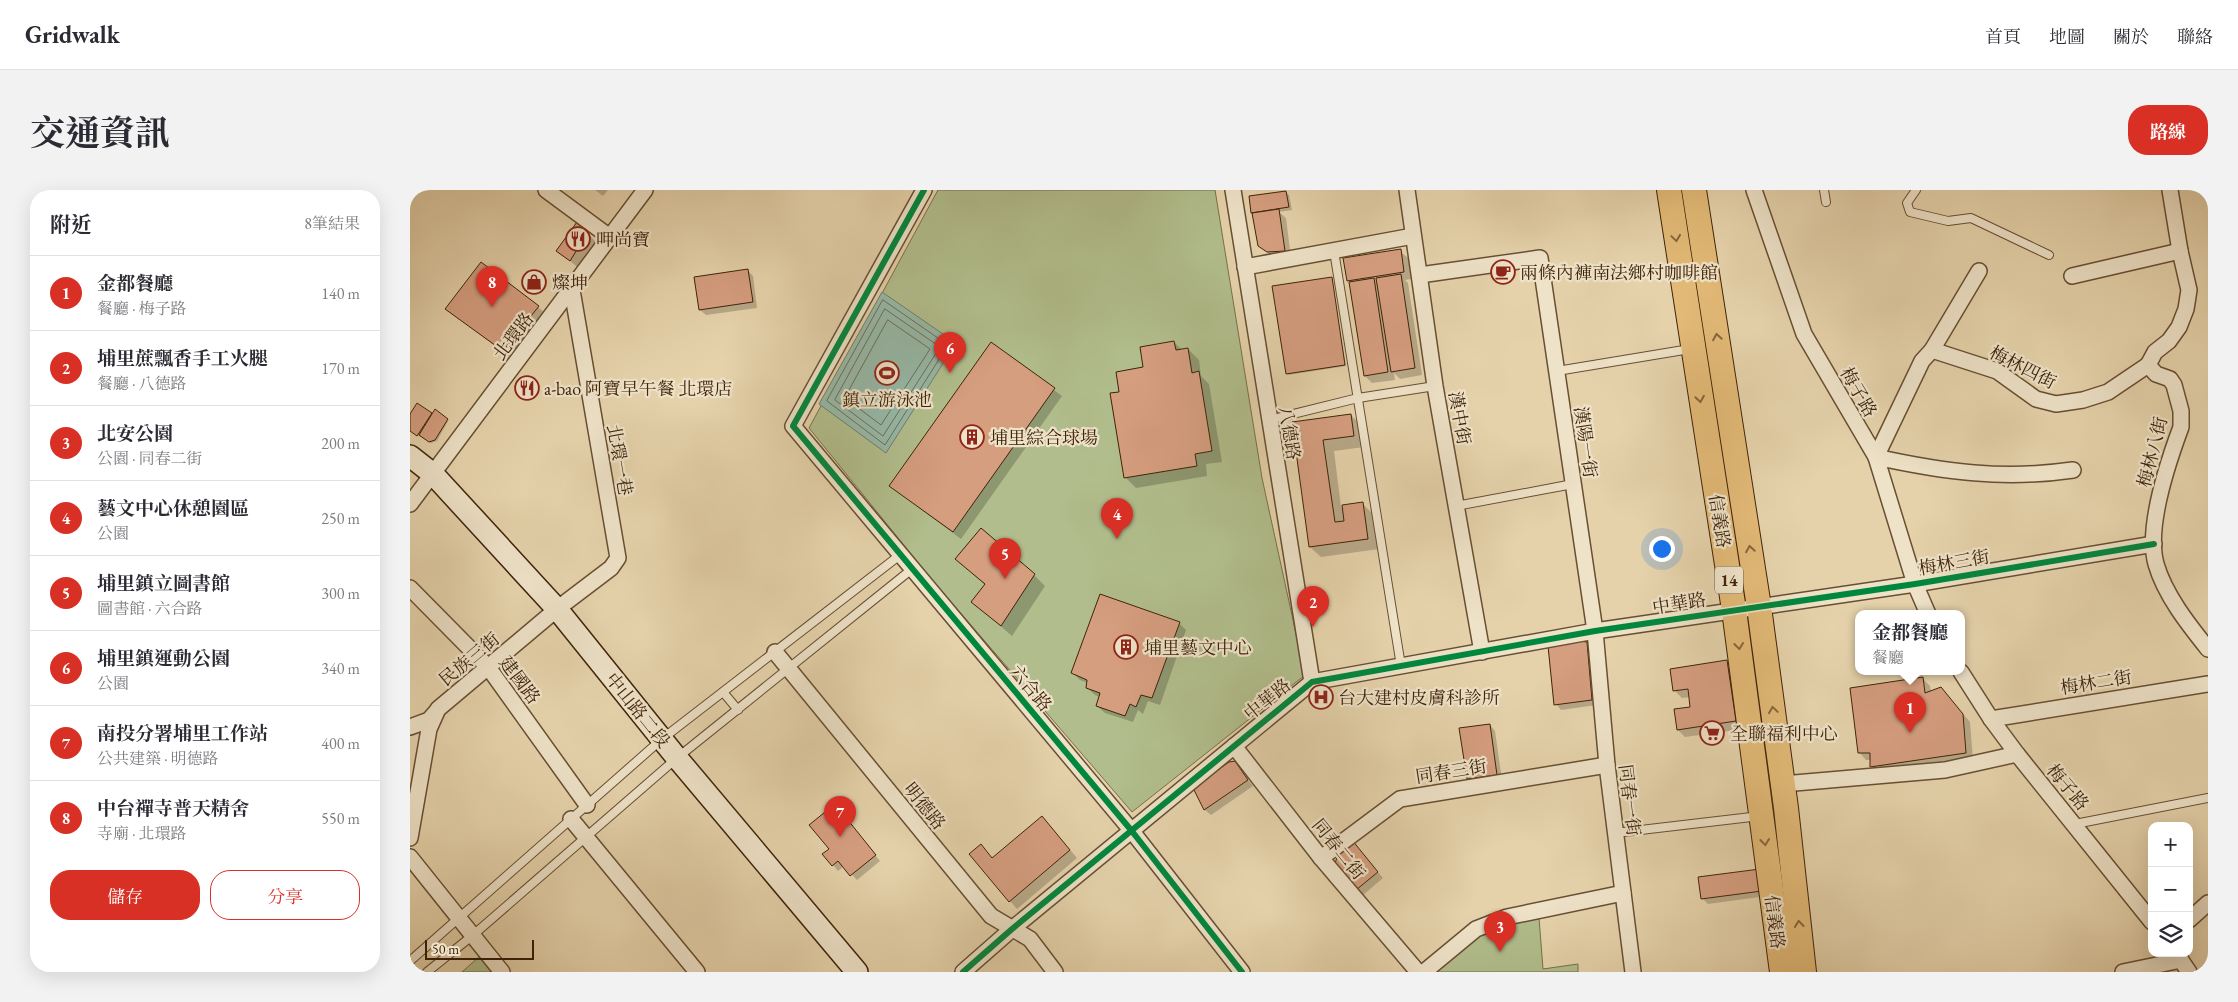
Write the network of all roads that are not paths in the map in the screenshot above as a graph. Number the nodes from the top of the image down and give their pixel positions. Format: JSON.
{"nodes":[{"id":1,"x":546,"y":190,"type":"edge"},
{"id":2,"x":645,"y":190,"type":"edge"},
{"id":3,"x":924,"y":190,"type":"edge"},
{"id":4,"x":1233,"y":190,"type":"edge"},
{"id":5,"x":1408,"y":190,"type":"edge"},
{"id":6,"x":1668,"y":190,"type":"edge"},
{"id":7,"x":1694,"y":190,"type":"edge"},
{"id":8,"x":1754,"y":190,"type":"edge"},
{"id":9,"x":1824,"y":190,"type":"edge"},
{"id":10,"x":1916,"y":190,"type":"edge"},
{"id":11,"x":2170,"y":190,"type":"edge"},
{"id":12,"x":1826,"y":202,"type":"dead end"},
{"id":13,"x":1413,"y":236,"type":"junction"},
{"id":14,"x":610,"y":238,"type":"junction"},
{"id":15,"x":1334,"y":251,"type":"junction"},
{"id":16,"x":2180,"y":251,"type":"junction"},
{"id":17,"x":2049,"y":255,"type":"dead end"},
{"id":18,"x":1245,"y":267,"type":"junction"},
{"id":19,"x":1979,"y":271,"type":"dead end"},
{"id":20,"x":1420,"y":275,"type":"junction"},
{"id":21,"x":2072,"y":276,"type":"dead end"},
{"id":22,"x":572,"y":290,"type":"junction"},
{"id":23,"x":1692,"y":349,"type":"junction"},
{"id":24,"x":1932,"y":350,"type":"junction"},
{"id":25,"x":2148,"y":365,"type":"junction"},
{"id":26,"x":1557,"y":371,"type":"junction"},
{"id":27,"x":1435,"y":386,"type":"junction"},
{"id":28,"x":1358,"y":398,"type":"junction"},
{"id":29,"x":1269,"y":420,"type":"junction"},
{"id":30,"x":410,"y":456,"type":"edge"},
{"id":31,"x":1876,"y":457,"type":"junction"},
{"id":32,"x":2073,"y":470,"type":"dead end"},
{"id":33,"x":433,"y":474,"type":"junction"},
{"id":34,"x":1573,"y":484,"type":"junction"},
{"id":35,"x":410,"y":504,"type":"edge"},
{"id":36,"x":1456,"y":506,"type":"junction"},
{"id":37,"x":2154,"y":544,"type":"junction"},
{"id":38,"x":900,"y":555,"type":"junction"},
{"id":39,"x":912,"y":569,"type":"junction"},
{"id":40,"x":1914,"y":584,"type":"junction"},
{"id":41,"x":410,"y":588,"type":"edge"},
{"id":42,"x":1759,"y":607,"type":"junction"},
{"id":43,"x":557,"y":609,"type":"junction"},
{"id":44,"x":1734,"y":610,"type":"junction"},
{"id":45,"x":1926,"y":610,"type":"edge"},
{"id":46,"x":1594,"y":631,"type":"junction"},
{"id":47,"x":2208,"y":649,"type":"edge"},
{"id":48,"x":775,"y":652,"type":"junction"},
{"id":49,"x":1482,"y":652,"type":"junction"},
{"id":50,"x":1401,"y":666,"type":"junction"},
{"id":51,"x":488,"y":667,"type":"junction"},
{"id":52,"x":789,"y":669,"type":"junction"},
{"id":53,"x":1963,"y":675,"type":"edge"},
{"id":54,"x":1312,"y":682,"type":"junction"},
{"id":55,"x":2208,"y":684,"type":"edge"},
{"id":56,"x":723,"y":692,"type":"junction"},
{"id":57,"x":438,"y":709,"type":"junction"},
{"id":58,"x":738,"y":710,"type":"junction"},
{"id":59,"x":1990,"y":719,"type":"junction"},
{"id":60,"x":410,"y":727,"type":"edge"},
{"id":61,"x":662,"y":739,"type":"junction"},
{"id":62,"x":1234,"y":746,"type":"junction"},
{"id":63,"x":2017,"y":754,"type":"junction"},
{"id":64,"x":678,"y":758,"type":"junction"},
{"id":65,"x":1606,"y":765,"type":"junction"},
{"id":66,"x":1783,"y":784,"type":"junction"},
{"id":67,"x":2208,"y":798,"type":"edge"},
{"id":68,"x":587,"y":805,"type":"junction"},
{"id":69,"x":1761,"y":815,"type":"junction"},
{"id":70,"x":571,"y":819,"type":"junction"},
{"id":71,"x":2075,"y":824,"type":"junction"},
{"id":72,"x":1131,"y":830,"type":"junction"},
{"id":73,"x":1615,"y":833,"type":"junction"},
{"id":74,"x":587,"y":836,"type":"junction"},
{"id":75,"x":410,"y":838,"type":"edge"},
{"id":76,"x":410,"y":857,"type":"edge"},
{"id":77,"x":1321,"y":858,"type":"junction"},
{"id":78,"x":1623,"y":894,"type":"junction"},
{"id":79,"x":2208,"y":903,"type":"edge"},
{"id":80,"x":2193,"y":916,"type":"edge"},
{"id":81,"x":2148,"y":917,"type":"edge"},
{"id":82,"x":458,"y":918,"type":"junction"},
{"id":83,"x":1012,"y":929,"type":"junction"},
{"id":84,"x":472,"y":936,"type":"junction"},
{"id":85,"x":410,"y":961,"type":"edge"},
{"id":86,"x":2182,"y":962,"type":"edge"},
{"id":87,"x":427,"y":972,"type":"edge"},
{"id":88,"x":502,"y":972,"type":"edge"},
{"id":89,"x":697,"y":972,"type":"edge"},
{"id":90,"x":857,"y":972,"type":"edge"},
{"id":91,"x":963,"y":972,"type":"edge"},
{"id":92,"x":1055,"y":972,"type":"edge"},
{"id":93,"x":1242,"y":972,"type":"edge"},
{"id":94,"x":1418,"y":972,"type":"edge"},
{"id":95,"x":1424,"y":972,"type":"edge"},
{"id":96,"x":1633,"y":972,"type":"edge"},
{"id":97,"x":1782,"y":972,"type":"edge"},
{"id":98,"x":1804,"y":972,"type":"edge"},
{"id":99,"x":2123,"y":972,"type":"edge"}],
"edges":[{"from":1,"to":14,"type":"street"},
{"from":2,"to":14,"type":"street","name":"北環路"},
{"from":3,"to":38,"type":"street","name":"六合路"},
{"from":4,"to":18,"type":"street","name":"八德路"},
{"from":5,"to":13,"type":"street","name":"漢中街"},
{"from":6,"to":23,"type":"main road","name":"信義路","number":"14","one_way":true},
{"from":42,"to":7,"type":"main road","name":"信義路","number":"14","one_way":true},
{"from":8,"to":31,"type":"street","name":"梅子路"},
{"from":9,"to":12,"type":"lane"},
{"from":10,"to":17,"type":"lane"},
{"from":11,"to":16,"type":"street"},
{"from":13,"to":15,"type":"street"},
{"from":13,"to":20,"type":"street","name":"漢中街"},
{"from":14,"to":22,"type":"street","name":"北環路"},
{"from":15,"to":18,"type":"street"},
{"from":15,"to":28,"type":"lane"},
{"from":16,"to":21,"type":"street"},
{"from":16,"to":25,"type":"street"},
{"from":18,"to":29,"type":"street","name":"八德路"},
{"from":19,"to":24,"type":"street"},
{"from":20,"to":26,"type":"street","name":"漢陽一街"},
{"from":20,"to":27,"type":"street","name":"漢中街"},
{"from":22,"to":33,"type":"street","name":"北環路"},
{"from":22,"to":43,"type":"street","name":"北環一巷"},
{"from":23,"to":26,"type":"lane"},
{"from":23,"to":44,"type":"main road","name":"信義路","number":"14","one_way":true},
{"from":24,"to":25,"type":"street","name":"梅林四街"},
{"from":24,"to":31,"type":"street"},
{"from":25,"to":37,"type":"street","name":"梅林八街"},
{"from":26,"to":34,"type":"street","name":"漢陽一街"},
{"from":27,"to":28,"type":"lane"},
{"from":27,"to":36,"type":"street","name":"漢中街"},
{"from":28,"to":29,"type":"lane"},
{"from":28,"to":50,"type":"lane"},
{"from":29,"to":54,"type":"street","name":"八德路"},
{"from":30,"to":33,"type":"street","name":"中山路二段"},
{"from":31,"to":32,"type":"street"},
{"from":31,"to":40,"type":"street","name":"梅子路"},
{"from":33,"to":35,"type":"street","name":"北環路"},
{"from":33,"to":43,"type":"street","name":"中山路二段"},
{"from":34,"to":36,"type":"lane"},
{"from":34,"to":46,"type":"street","name":"漢陽一街"},
{"from":36,"to":49,"type":"street","name":"漢中街"},
{"from":37,"to":40,"type":"street","name":"梅林三街"},
{"from":37,"to":47,"type":"street","name":"梅林八街"},
{"from":38,"to":39,"type":"street","name":"六合路"},
{"from":38,"to":48,"type":"lane"},
{"from":39,"to":52,"type":"lane"},
{"from":39,"to":72,"type":"street","name":"六合路"},
{"from":40,"to":42,"type":"street","name":"梅林三街"},
{"from":40,"to":45,"type":"street","name":"梅子路"},
{"from":41,"to":51,"type":"street","name":"建國路"},
{"from":42,"to":44,"type":"street","name":"中華路"},
{"from":66,"to":42,"type":"main road","name":"信義路","number":"14","one_way":true},
{"from":43,"to":51,"type":"street","name":"民族三街"},
{"from":43,"to":61,"type":"street","name":"中山路二段"},
{"from":44,"to":46,"type":"street","name":"中華路"},
{"from":44,"to":69,"type":"main road","name":"信義路","number":"14","one_way":true},
{"from":46,"to":49,"type":"street","name":"中華路"},
{"from":46,"to":65,"type":"street","name":"同春一街"},
{"from":48,"to":52,"type":"street","name":"明德路"},
{"from":48,"to":56,"type":"lane"},
{"from":49,"to":50,"type":"street","name":"中華路"},
{"from":50,"to":54,"type":"street","name":"中華路"},
{"from":51,"to":57,"type":"street","name":"民族三街"},
{"from":51,"to":68,"type":"street","name":"建國路"},
{"from":52,"to":58,"type":"lane"},
{"from":52,"to":83,"type":"street","name":"明德路"},
{"from":53,"to":59,"type":"street","name":"梅子路"},
{"from":54,"to":62,"type":"street","name":"中華路"},
{"from":55,"to":59,"type":"street","name":"梅林二街"},
{"from":56,"to":58,"type":"lane"},
{"from":56,"to":61,"type":"lane"},
{"from":57,"to":60,"type":"street"},
{"from":57,"to":75,"type":"street","name":"民族三街"},
{"from":58,"to":64,"type":"lane"},
{"from":59,"to":63,"type":"street","name":"梅子路"},
{"from":61,"to":64,"type":"street","name":"中山路二段"},
{"from":61,"to":68,"type":"lane"},
{"from":62,"to":72,"type":"street","name":"中華路"},
{"from":62,"to":77,"type":"street","name":"同春二街"},
{"from":63,"to":66,"type":"street"},
{"from":63,"to":71,"type":"street","name":"梅子路"},
{"from":64,"to":74,"type":"lane"},
{"from":64,"to":90,"type":"street","name":"中山路二段"},
{"from":65,"to":73,"type":"street","name":"同春一街"},
{"from":65,"to":77,"type":"street","name":"同春三街"},
{"from":98,"to":66,"type":"main road","name":"信義路","number":"14","one_way":true},
{"from":67,"to":71,"type":"lane"},
{"from":68,"to":70,"type":"lane"},
{"from":69,"to":73,"type":"lane"},
{"from":69,"to":97,"type":"main road","name":"信義路","number":"14","one_way":true},
{"from":70,"to":74,"type":"street"},
{"from":70,"to":82,"type":"lane"},
{"from":71,"to":81,"type":"street","name":"梅子路"},
{"from":72,"to":83,"type":"street","name":"中華路"},
{"from":72,"to":93,"type":"street","name":"六合路"},
{"from":73,"to":78,"type":"street","name":"同春一街"},
{"from":74,"to":84,"type":"lane"},
{"from":74,"to":89,"type":"street"},
{"from":76,"to":82,"type":"street"},
{"from":77,"to":94,"type":"street","name":"同春二街"},
{"from":78,"to":95,"type":"street"},
{"from":78,"to":96,"type":"street","name":"同春一街"},
{"from":79,"to":80,"type":"street"},
{"from":82,"to":84,"type":"street"},
{"from":82,"to":85,"type":"lane"},
{"from":83,"to":91,"type":"street","name":"中華路"},
{"from":83,"to":92,"type":"street","name":"明德路"},
{"from":84,"to":87,"type":"lane"},
{"from":84,"to":88,"type":"street"},
{"from":86,"to":99,"type":"street"}]}
